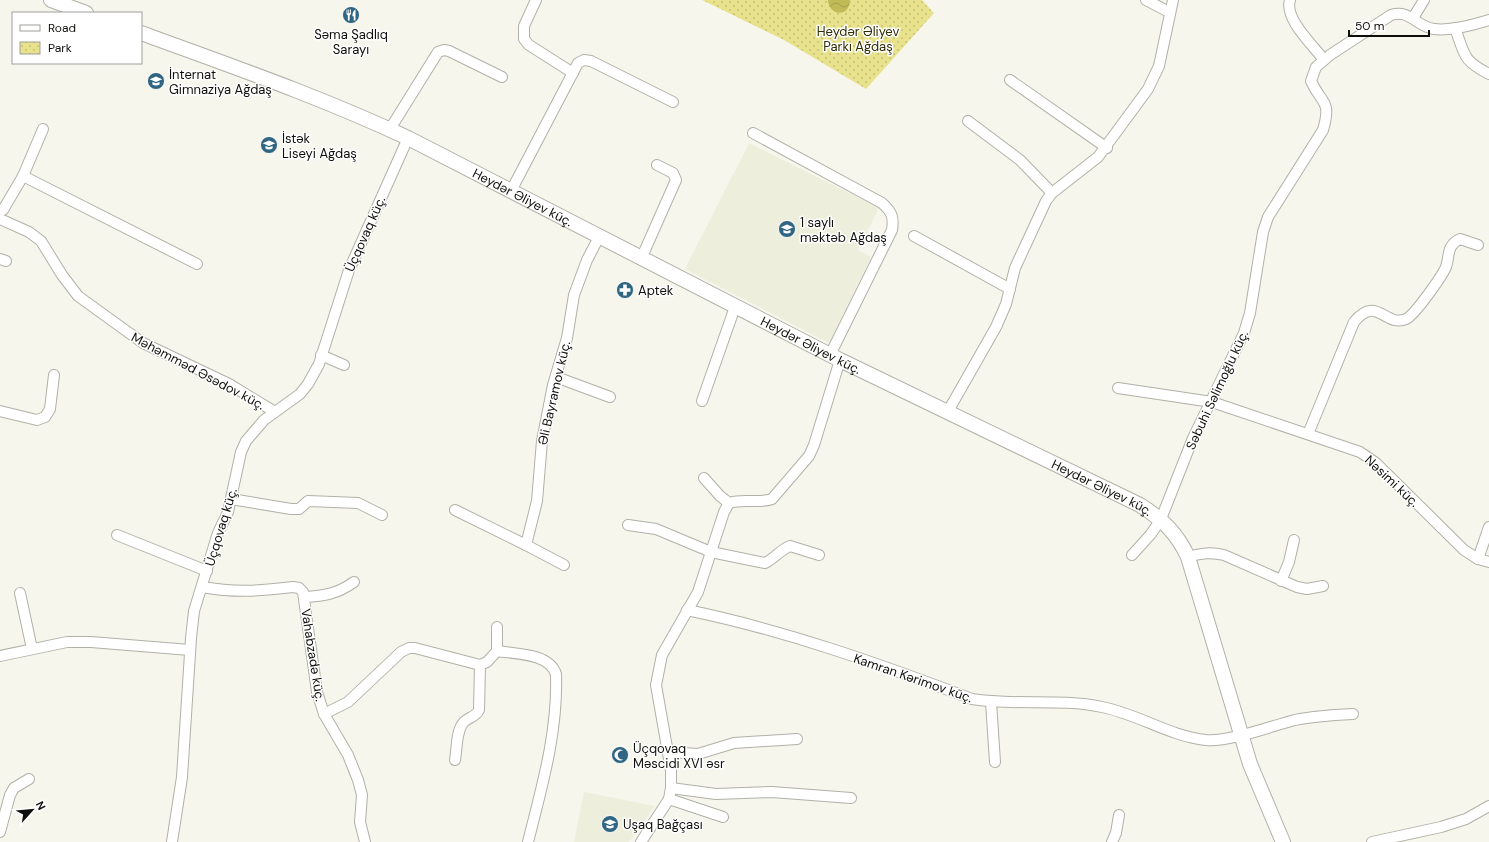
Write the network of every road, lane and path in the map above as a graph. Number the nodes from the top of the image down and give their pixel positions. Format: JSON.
{"nodes":[{"id":1,"x":51,"y":0,"type":"edge"},
{"id":2,"x":536,"y":0,"type":"edge"},
{"id":3,"x":1146,"y":0,"type":"edge"},
{"id":4,"x":1173,"y":0,"type":"edge"},
{"id":5,"x":1290,"y":0,"type":"edge"},
{"id":6,"x":1424,"y":0,"type":"edge"},
{"id":7,"x":83,"y":12,"type":"edge"},
{"id":8,"x":1169,"y":12,"type":"junction"},
{"id":9,"x":1413,"y":18,"type":"junction"},
{"id":10,"x":1489,"y":20,"type":"edge"},
{"id":11,"x":1455,"y":28,"type":"junction"},
{"id":12,"x":142,"y":33,"type":"edge"},
{"id":13,"x":1324,"y":60,"type":"junction"},
{"id":14,"x":573,"y":73,"type":"junction"},
{"id":15,"x":1489,"y":74,"type":"edge"},
{"id":16,"x":502,"y":77,"type":"dead end"},
{"id":17,"x":1010,"y":80,"type":"dead end"},
{"id":18,"x":672,"y":102,"type":"dead end"},
{"id":19,"x":968,"y":121,"type":"dead end"},
{"id":20,"x":43,"y":129,"type":"dead end"},
{"id":21,"x":390,"y":129,"type":"junction"},
{"id":22,"x":753,"y":133,"type":"dead end"},
{"id":23,"x":408,"y":138,"type":"junction"},
{"id":24,"x":1107,"y":148,"type":"junction"},
{"id":25,"x":657,"y":165,"type":"dead end"},
{"id":26,"x":23,"y":176,"type":"junction"},
{"id":27,"x":511,"y":191,"type":"junction"},
{"id":28,"x":1052,"y":193,"type":"junction"},
{"id":29,"x":1,"y":214,"type":"edge"},
{"id":30,"x":914,"y":236,"type":"dead end"},
{"id":31,"x":599,"y":237,"type":"junction"},
{"id":32,"x":1478,"y":245,"type":"dead end"},
{"id":33,"x":641,"y":259,"type":"junction"},
{"id":34,"x":197,"y":264,"type":"dead end"},
{"id":35,"x":1010,"y":289,"type":"junction"},
{"id":36,"x":735,"y":307,"type":"junction"},
{"id":37,"x":321,"y":355,"type":"junction"},
{"id":38,"x":835,"y":357,"type":"junction"},
{"id":39,"x":344,"y":365,"type":"dead end"},
{"id":40,"x":54,"y":375,"type":"dead end"},
{"id":41,"x":556,"y":377,"type":"junction"},
{"id":42,"x":1118,"y":388,"type":"dead end"},
{"id":43,"x":610,"y":397,"type":"dead end"},
{"id":44,"x":702,"y":401,"type":"dead end"},
{"id":45,"x":1212,"y":402,"type":"junction"},
{"id":46,"x":0,"y":411,"type":"edge"},
{"id":47,"x":275,"y":412,"type":"junction"},
{"id":48,"x":947,"y":413,"type":"junction"},
{"id":49,"x":1308,"y":434,"type":"junction"},
{"id":50,"x":704,"y":478,"type":"dead end"},
{"id":51,"x":232,"y":499,"type":"junction"},
{"id":52,"x":729,"y":503,"type":"junction"},
{"id":53,"x":455,"y":510,"type":"dead end"},
{"id":54,"x":382,"y":515,"type":"dead end"},
{"id":55,"x":1161,"y":519,"type":"junction"},
{"id":56,"x":628,"y":525,"type":"dead end"},
{"id":57,"x":1489,"y":527,"type":"edge"},
{"id":58,"x":117,"y":535,"type":"dead end"},
{"id":59,"x":1294,"y":540,"type":"dead end"},
{"id":60,"x":526,"y":545,"type":"junction"},
{"id":61,"x":712,"y":552,"type":"junction"},
{"id":62,"x":819,"y":555,"type":"dead end"},
{"id":63,"x":1132,"y":555,"type":"dead end"},
{"id":64,"x":1188,"y":557,"type":"junction"},
{"id":65,"x":1478,"y":559,"type":"junction"},
{"id":66,"x":1489,"y":562,"type":"edge"},
{"id":67,"x":564,"y":565,"type":"dead end"},
{"id":68,"x":207,"y":571,"type":"junction"},
{"id":69,"x":1282,"y":581,"type":"junction"},
{"id":70,"x":354,"y":582,"type":"dead end"},
{"id":71,"x":1323,"y":586,"type":"dead end"},
{"id":72,"x":202,"y":587,"type":"junction"},
{"id":73,"x":20,"y":593,"type":"dead end"},
{"id":74,"x":304,"y":597,"type":"junction"},
{"id":75,"x":687,"y":610,"type":"junction"},
{"id":76,"x":497,"y":627,"type":"dead end"},
{"id":77,"x":32,"y":649,"type":"junction"},
{"id":78,"x":190,"y":650,"type":"junction"},
{"id":79,"x":497,"y":651,"type":"junction"},
{"id":80,"x":0,"y":656,"type":"edge"},
{"id":81,"x":480,"y":665,"type":"junction"},
{"id":82,"x":991,"y":702,"type":"junction"},
{"id":83,"x":324,"y":714,"type":"junction"},
{"id":84,"x":1353,"y":714,"type":"dead end"},
{"id":85,"x":1240,"y":734,"type":"junction"},
{"id":86,"x":797,"y":739,"type":"dead end"},
{"id":87,"x":668,"y":752,"type":"junction"},
{"id":88,"x":455,"y":760,"type":"dead end"},
{"id":89,"x":994,"y":762,"type":"dead end"},
{"id":90,"x":29,"y":779,"type":"dead end"},
{"id":91,"x":671,"y":788,"type":"junction"},
{"id":92,"x":851,"y":798,"type":"dead end"},
{"id":93,"x":669,"y":799,"type":"junction"},
{"id":94,"x":1489,"y":806,"type":"edge"},
{"id":95,"x":1120,"y":815,"type":"dead end"},
{"id":96,"x":723,"y":817,"type":"dead end"},
{"id":97,"x":0,"y":832,"type":"edge"},
{"id":98,"x":172,"y":842,"type":"edge"},
{"id":99,"x":365,"y":842,"type":"edge"},
{"id":100,"x":528,"y":842,"type":"edge"},
{"id":101,"x":641,"y":842,"type":"edge"},
{"id":102,"x":1112,"y":842,"type":"edge"},
{"id":103,"x":1284,"y":842,"type":"edge"},
{"id":104,"x":1372,"y":842,"type":"edge"}],
"edges":[{"from":1,"to":7,"type":"main road"},
{"from":2,"to":14,"type":"street"},
{"from":3,"to":8,"type":"street"},
{"from":4,"to":8,"type":"street"},
{"from":5,"to":13,"type":"street"},
{"from":6,"to":9,"type":"street"},
{"from":8,"to":24,"type":"street"},
{"from":9,"to":11,"type":"street","name":"Səbuhi Səlimoğlu küç."},
{"from":9,"to":13,"type":"street","name":"Səbuhi Səlimoğlu küç."},
{"from":10,"to":11,"type":"street","name":"Səbuhi Səlimoğlu küç."},
{"from":11,"to":15,"type":"street"},
{"from":12,"to":21,"type":"main road","name":"Heydər Əliyev küç."},
{"from":13,"to":45,"type":"street","name":"Səbuhi Səlimoğlu küç."},
{"from":14,"to":18,"type":"street"},
{"from":14,"to":27,"type":"street"},
{"from":16,"to":21,"type":"street"},
{"from":17,"to":24,"type":"street"},
{"from":19,"to":28,"type":"street"},
{"from":20,"to":26,"type":"street","name":"Məhəmməd Əsədov küç."},
{"from":21,"to":23,"type":"main road","name":"Heydər Əliyev küç."},
{"from":22,"to":38,"type":"street"},
{"from":23,"to":27,"type":"main road","name":"Heydər Əliyev küç."},
{"from":23,"to":37,"type":"street","name":"Üçqovaq küç."},
{"from":24,"to":28,"type":"street"},
{"from":25,"to":33,"type":"street"},
{"from":26,"to":29,"type":"street","name":"Məhəmməd Əsədov küç."},
{"from":26,"to":34,"type":"street"},
{"from":27,"to":31,"type":"main road","name":"Heydər Əliyev küç."},
{"from":28,"to":35,"type":"street"},
{"from":29,"to":47,"type":"street","name":"Məhəmməd Əsədov küç."},
{"from":30,"to":35,"type":"street"},
{"from":31,"to":33,"type":"main road","name":"Heydər Əliyev küç."},
{"from":31,"to":41,"type":"street","name":"Əli Bayramov küç."},
{"from":32,"to":49,"type":"street"},
{"from":33,"to":36,"type":"main road","name":"Heydər Əliyev küç."},
{"from":35,"to":48,"type":"street"},
{"from":36,"to":38,"type":"main road","name":"Heydər Əliyev küç."},
{"from":36,"to":44,"type":"street"},
{"from":37,"to":39,"type":"street"},
{"from":37,"to":47,"type":"street","name":"Üçqovaq küç."},
{"from":38,"to":48,"type":"main road","name":"Heydər Əliyev küç."},
{"from":38,"to":52,"type":"street"},
{"from":40,"to":46,"type":"street"},
{"from":41,"to":43,"type":"street"},
{"from":41,"to":60,"type":"street","name":"Əli Bayramov küç."},
{"from":42,"to":45,"type":"street","name":"Nəsimi küç."},
{"from":45,"to":49,"type":"street","name":"Nəsimi küç."},
{"from":45,"to":55,"type":"street","name":"Səbuhi Səlimoğlu küç."},
{"from":47,"to":51,"type":"street","name":"Üçqovaq küç."},
{"from":48,"to":55,"type":"main road","name":"Heydər Əliyev küç."},
{"from":49,"to":65,"type":"street","name":"Nəsimi küç."},
{"from":50,"to":52,"type":"street"},
{"from":51,"to":54,"type":"street"},
{"from":51,"to":68,"type":"street","name":"Üçqovaq küç."},
{"from":52,"to":61,"type":"street"},
{"from":53,"to":60,"type":"street"},
{"from":55,"to":63,"type":"street","name":"Səbuhi Səlimoğlu küç."},
{"from":55,"to":64,"type":"main road","name":"Heydər Əliyev küç."},
{"from":56,"to":61,"type":"street"},
{"from":57,"to":65,"type":"street"},
{"from":58,"to":68,"type":"street"},
{"from":59,"to":69,"type":"street"},
{"from":60,"to":67,"type":"street"},
{"from":61,"to":62,"type":"street"},
{"from":61,"to":75,"type":"street"},
{"from":64,"to":69,"type":"street"},
{"from":64,"to":85,"type":"main road","name":"Heydər Əliyev küç."},
{"from":65,"to":66,"type":"street","name":"Nəsimi küç."},
{"from":68,"to":72,"type":"street","name":"Üçqovaq küç."},
{"from":69,"to":71,"type":"street"},
{"from":70,"to":74,"type":"street"},
{"from":72,"to":74,"type":"street","name":"Vahabzadə küç."},
{"from":72,"to":78,"type":"street","name":"Üçqovaq küç."},
{"from":73,"to":77,"type":"street"},
{"from":74,"to":83,"type":"street","name":"Vahabzadə küç."},
{"from":75,"to":82,"type":"street","name":"Kamran Kərimov küç."},
{"from":75,"to":87,"type":"street"},
{"from":76,"to":79,"type":"street"},
{"from":77,"to":78,"type":"street"},
{"from":77,"to":80,"type":"street"},
{"from":78,"to":98,"type":"street","name":"Üçqovaq küç."},
{"from":79,"to":81,"type":"street"},
{"from":79,"to":100,"type":"street"},
{"from":81,"to":83,"type":"street","name":"Vahabzadə küç."},
{"from":81,"to":88,"type":"street"},
{"from":82,"to":85,"type":"street","name":"Kamran Kərimov küç."},
{"from":82,"to":89,"type":"street"},
{"from":83,"to":99,"type":"street"},
{"from":84,"to":85,"type":"street","name":"Kamran Kərimov küç."},
{"from":85,"to":103,"type":"main road","name":"Heydər Əliyev küç."},
{"from":86,"to":87,"type":"street"},
{"from":87,"to":91,"type":"street"},
{"from":90,"to":97,"type":"street"},
{"from":91,"to":92,"type":"street"},
{"from":91,"to":93,"type":"street"},
{"from":93,"to":96,"type":"street"},
{"from":93,"to":101,"type":"street"},
{"from":94,"to":104,"type":"street"},
{"from":95,"to":102,"type":"street"}]}
